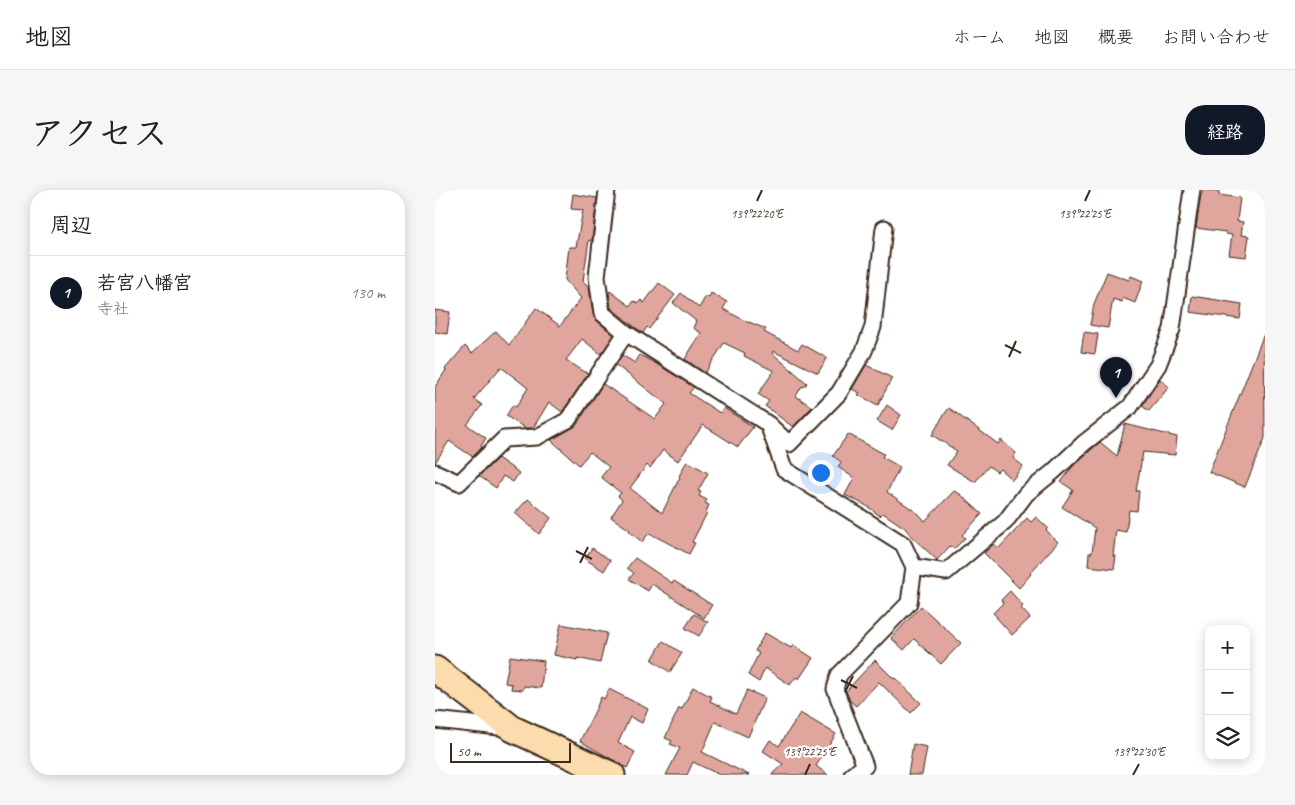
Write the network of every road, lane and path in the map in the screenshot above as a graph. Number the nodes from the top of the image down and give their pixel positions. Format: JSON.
{"nodes":[{"id":1,"x":607,"y":190,"type":"edge"},
{"id":2,"x":1192,"y":190,"type":"edge"},
{"id":3,"x":884,"y":228,"type":"dead end"},
{"id":4,"x":626,"y":333,"type":"junction"},
{"id":5,"x":768,"y":424,"type":"junction"},
{"id":6,"x":435,"y":472,"type":"edge"},
{"id":7,"x":914,"y":567,"type":"junction"},
{"id":8,"x":435,"y":669,"type":"edge"},
{"id":9,"x":435,"y":720,"type":"edge"},
{"id":10,"x":513,"y":729,"type":"junction"},
{"id":11,"x":611,"y":775,"type":"edge"},
{"id":12,"x":852,"y":775,"type":"edge"}],
"edges":[{"from":1,"to":4,"type":"street"},
{"from":2,"to":7,"type":"street"},
{"from":3,"to":5,"type":"street"},
{"from":4,"to":5,"type":"street"},
{"from":4,"to":6,"type":"street"},
{"from":5,"to":7,"type":"street"},
{"from":7,"to":12,"type":"street"},
{"from":8,"to":10,"type":"main road"},
{"from":9,"to":10,"type":"street"},
{"from":10,"to":11,"type":"main road"}]}
